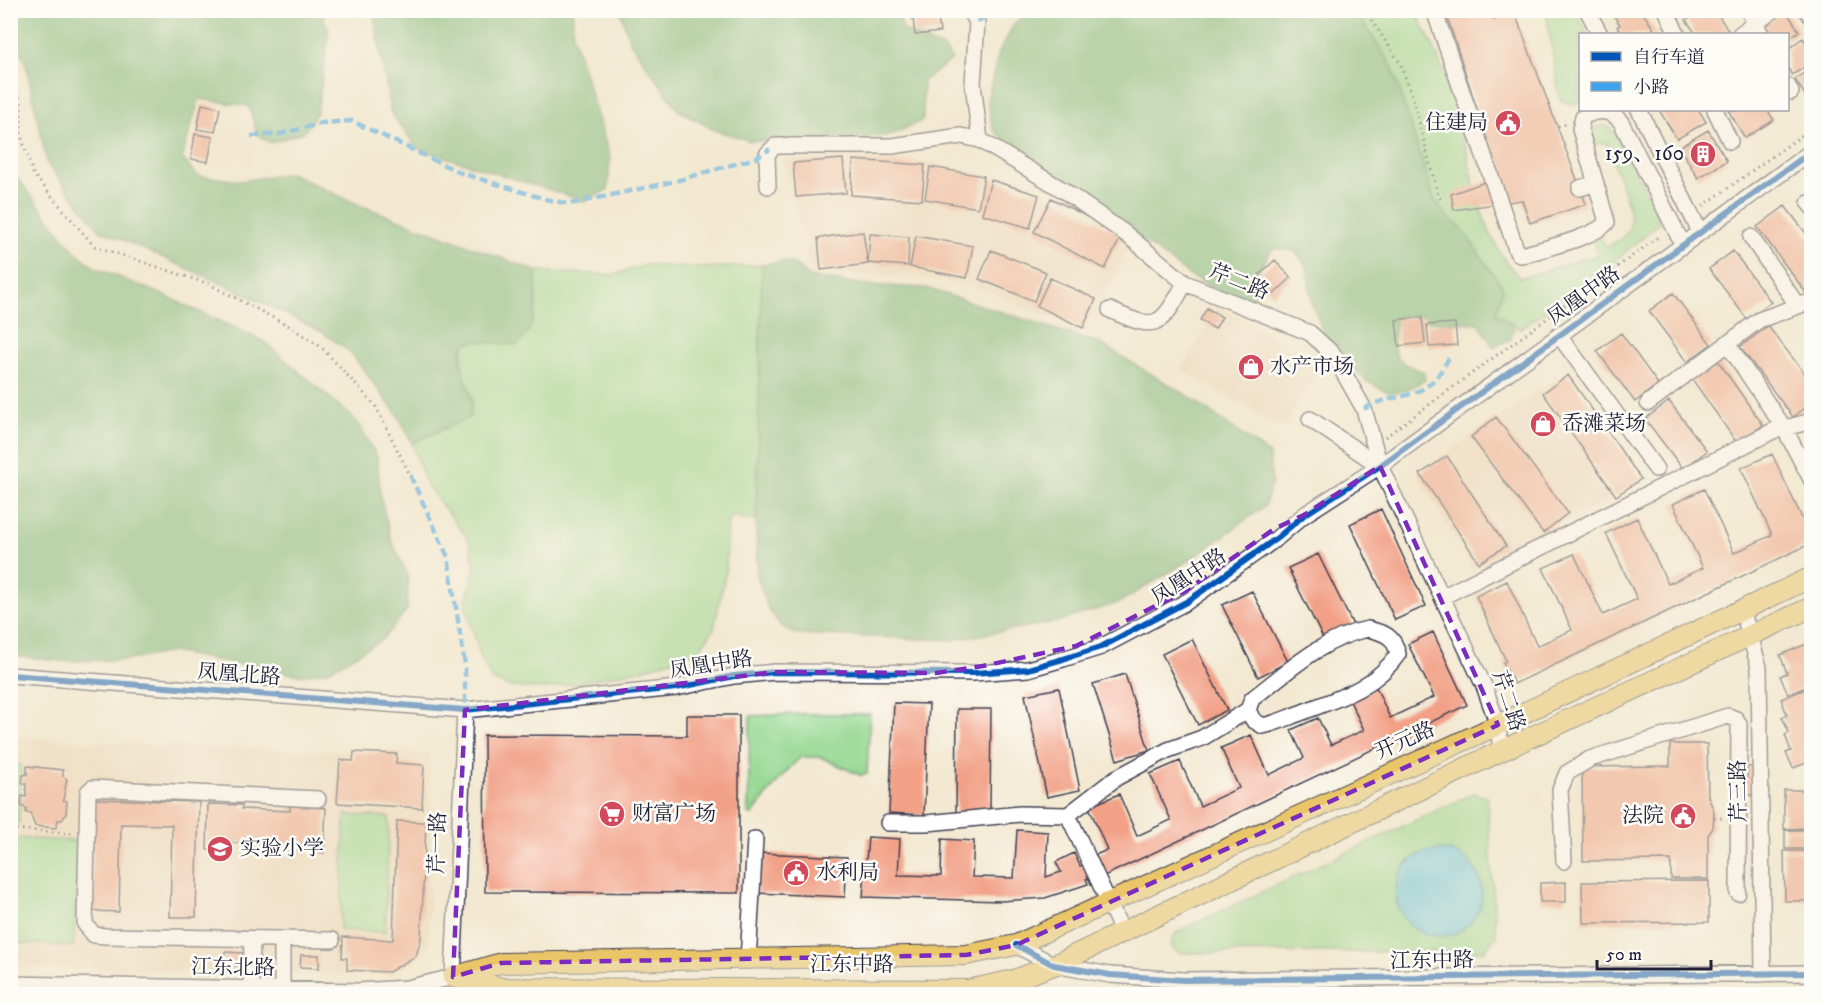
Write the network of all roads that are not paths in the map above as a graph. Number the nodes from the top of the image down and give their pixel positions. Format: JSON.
{"nodes":[{"id":1,"x":970,"y":10,"type":"edge"},
{"id":2,"x":1434,"y":10,"type":"edge"},
{"id":3,"x":1587,"y":10,"type":"edge"},
{"id":4,"x":1666,"y":10,"type":"edge"},
{"id":5,"x":1774,"y":10,"type":"edge"},
{"id":6,"x":1807,"y":10,"type":"edge"},
{"id":7,"x":1812,"y":18,"type":"edge"},
{"id":8,"x":1755,"y":23,"type":"edge"},
{"id":9,"x":1598,"y":33,"type":"edge"},
{"id":10,"x":1677,"y":33,"type":"edge"},
{"id":11,"x":1741,"y":33,"type":"edge"},
{"id":12,"x":1640,"y":111,"type":"edge"},
{"id":13,"x":1715,"y":111,"type":"edge"},
{"id":14,"x":980,"y":140,"type":"junction"},
{"id":15,"x":1730,"y":141,"type":"dead end"},
{"id":16,"x":1812,"y":151,"type":"edge"},
{"id":17,"x":1596,"y":183,"type":"junction"},
{"id":18,"x":768,"y":186,"type":"dead end"},
{"id":19,"x":1580,"y":188,"type":"dead end"},
{"id":20,"x":1700,"y":232,"type":"junction"},
{"id":21,"x":1751,"y":237,"type":"dead end"},
{"id":22,"x":1683,"y":245,"type":"junction"},
{"id":23,"x":1185,"y":283,"type":"junction"},
{"id":24,"x":1804,"y":303,"type":"edge"},
{"id":25,"x":1110,"y":310,"type":"dead end"},
{"id":26,"x":1559,"y":334,"type":"junction"},
{"id":27,"x":1727,"y":343,"type":"junction"},
{"id":28,"x":1648,"y":403,"type":"dead end"},
{"id":29,"x":1310,"y":419,"type":"dead end"},
{"id":30,"x":1812,"y":421,"type":"edge"},
{"id":31,"x":1784,"y":428,"type":"junction"},
{"id":32,"x":1380,"y":466,"type":"junction"},
{"id":33,"x":1656,"y":469,"type":"dead end"},
{"id":34,"x":1812,"y":481,"type":"edge"},
{"id":35,"x":1812,"y":577,"type":"edge"},
{"id":36,"x":1442,"y":597,"type":"junction"},
{"id":37,"x":1812,"y":607,"type":"edge"},
{"id":38,"x":1742,"y":609,"type":"junction"},
{"id":39,"x":1750,"y":636,"type":"junction"},
{"id":40,"x":10,"y":675,"type":"edge"},
{"id":41,"x":465,"y":710,"type":"junction"},
{"id":42,"x":1248,"y":710,"type":"junction"},
{"id":43,"x":1498,"y":725,"type":"junction"},
{"id":44,"x":1501,"y":751,"type":"junction"},
{"id":45,"x":318,"y":799,"type":"dead end"},
{"id":46,"x":1068,"y":815,"type":"junction"},
{"id":47,"x":1739,"y":818,"type":"junction"},
{"id":48,"x":1761,"y":819,"type":"junction"},
{"id":49,"x":888,"y":823,"type":"dead end"},
{"id":50,"x":755,"y":839,"type":"dead end"},
{"id":51,"x":1564,"y":861,"type":"dead end"},
{"id":52,"x":1738,"y":893,"type":"dead end"},
{"id":53,"x":1109,"y":903,"type":"junction"},
{"id":54,"x":1122,"y":931,"type":"junction"},
{"id":55,"x":252,"y":939,"type":"junction"},
{"id":56,"x":282,"y":939,"type":"junction"},
{"id":57,"x":332,"y":940,"type":"dead end"},
{"id":58,"x":1016,"y":945,"type":"junction"},
{"id":59,"x":748,"y":961,"type":"junction"},
{"id":60,"x":1054,"y":965,"type":"junction"},
{"id":61,"x":1812,"y":973,"type":"edge"},
{"id":62,"x":1763,"y":974,"type":"junction"},
{"id":63,"x":10,"y":984,"type":"edge"},
{"id":64,"x":453,"y":986,"type":"edge"},
{"id":65,"x":251,"y":989,"type":"junction"},
{"id":66,"x":282,"y":990,"type":"junction"}],
"edges":[{"from":1,"to":14,"type":"street"},
{"from":2,"to":17,"type":"street"},
{"from":3,"to":9,"type":"street"},
{"from":4,"to":10,"type":"street"},
{"from":5,"to":8,"type":"street"},
{"from":6,"to":7,"type":"street"},
{"from":8,"to":11,"type":"street"},
{"from":12,"to":20,"type":"street"},
{"from":13,"to":15,"type":"street"},
{"from":14,"to":18,"type":"street","name":"芹二路"},
{"from":14,"to":23,"type":"street","name":"芹二路"},
{"from":16,"to":20,"type":"street","name":"凤凰中路"},
{"from":17,"to":19,"type":"street"},
{"from":17,"to":22,"type":"street"},
{"from":20,"to":22,"type":"street","name":"凤凰中路"},
{"from":21,"to":24,"type":"street"},
{"from":22,"to":26,"type":"street","name":"凤凰中路"},
{"from":23,"to":25,"type":"street"},
{"from":23,"to":32,"type":"street","name":"芹二路"},
{"from":24,"to":27,"type":"street"},
{"from":26,"to":32,"type":"street","name":"凤凰中路"},
{"from":26,"to":33,"type":"street"},
{"from":27,"to":28,"type":"street"},
{"from":27,"to":31,"type":"street"},
{"from":29,"to":32,"type":"street"},
{"from":30,"to":31,"type":"street"},
{"from":31,"to":34,"type":"street"},
{"from":31,"to":36,"type":"street"},
{"from":32,"to":36,"type":"street","name":"芹二路"},
{"from":32,"to":41,"type":"street","name":"凤凰中路"},
{"from":35,"to":38,"type":"main road","name":"开元路"},
{"from":36,"to":43,"type":"street","name":"芹二路"},
{"from":37,"to":39,"type":"main road"},
{"from":38,"to":39,"type":"street","name":"芹三路"},
{"from":38,"to":43,"type":"main road","name":"开元路"},
{"from":39,"to":44,"type":"main road"},
{"from":39,"to":48,"type":"street","name":"芹三路"},
{"from":40,"to":41,"type":"street","name":"凤凰北路"},
{"from":41,"to":64,"type":"street","name":"芹一路"},
{"from":42,"to":42,"type":"street"},
{"from":42,"to":46,"type":"street"},
{"from":43,"to":44,"type":"street","name":"芹二路"},
{"from":43,"to":53,"type":"main road","name":"开元路"},
{"from":44,"to":54,"type":"main road"},
{"from":45,"to":55,"type":"street"},
{"from":46,"to":49,"type":"street"},
{"from":46,"to":53,"type":"street"},
{"from":47,"to":48,"type":"street"},
{"from":47,"to":51,"type":"street"},
{"from":47,"to":52,"type":"street"},
{"from":48,"to":62,"type":"street","name":"芹三路"},
{"from":50,"to":59,"type":"street"},
{"from":53,"to":54,"type":"street"},
{"from":53,"to":58,"type":"main road","name":"开元路"},
{"from":54,"to":60,"type":"main road"},
{"from":55,"to":56,"type":"street"},
{"from":55,"to":65,"type":"street"},
{"from":56,"to":57,"type":"street"},
{"from":56,"to":66,"type":"street"},
{"from":58,"to":59,"type":"main road","name":"江东中路"},
{"from":58,"to":60,"type":"street"},
{"from":59,"to":64,"type":"main road","name":"江东中路"},
{"from":60,"to":62,"type":"street","name":"江东中路"},
{"from":60,"to":64,"type":"main road","name":"江东中路"},
{"from":61,"to":62,"type":"street","name":"江东中路"},
{"from":63,"to":65,"type":"street","name":"江东北路"},
{"from":64,"to":66,"type":"street","name":"江东北路"},
{"from":65,"to":66,"type":"street","name":"江东北路"}]}
